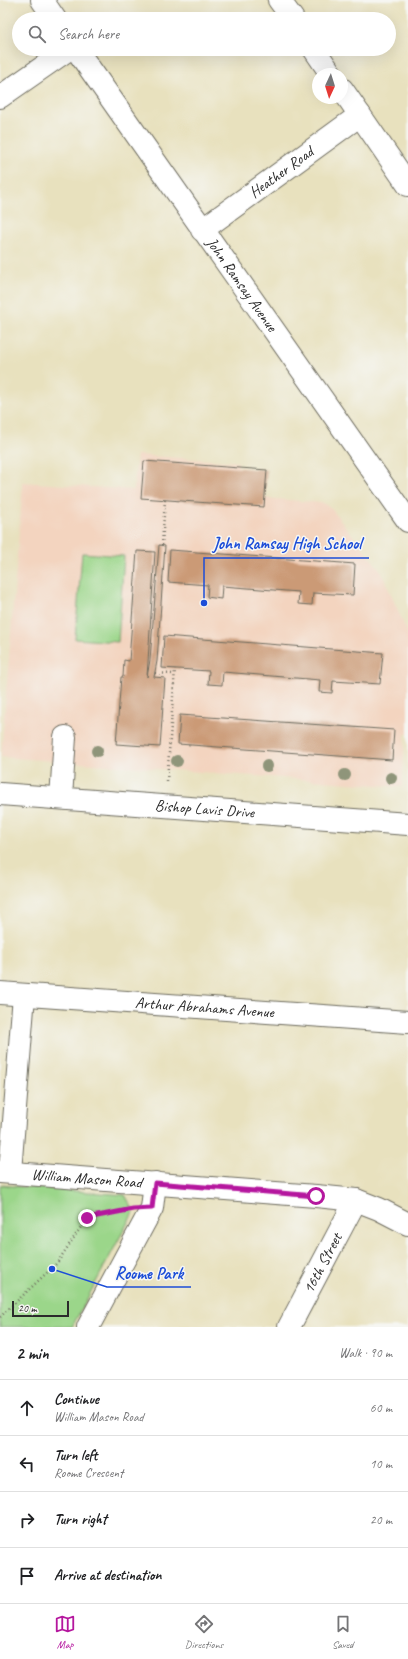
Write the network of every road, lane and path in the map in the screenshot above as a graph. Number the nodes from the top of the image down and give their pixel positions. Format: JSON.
{"nodes":[{"id":1,"x":42,"y":0,"type":"edge"},
{"id":2,"x":280,"y":0,"type":"edge"},
{"id":3,"x":50,"y":12,"type":"edge"},
{"id":4,"x":288,"y":12,"type":"edge"},
{"id":5,"x":59,"y":56,"type":"edge"},
{"id":6,"x":81,"y":56,"type":"edge"},
{"id":7,"x":319,"y":56,"type":"edge"},
{"id":8,"x":327,"y":68,"type":"edge"},
{"id":9,"x":0,"y":97,"type":"edge"},
{"id":10,"x":348,"y":98,"type":"edge"},
{"id":11,"x":360,"y":115,"type":"junction"},
{"id":12,"x":408,"y":185,"type":"edge"},
{"id":13,"x":202,"y":230,"type":"junction"},
{"id":14,"x":166,"y":500,"type":"dead end"},
{"id":15,"x":408,"y":521,"type":"edge"},
{"id":16,"x":162,"y":545,"type":"dead end"},
{"id":17,"x":175,"y":669,"type":"dead end"},
{"id":18,"x":155,"y":673,"type":"dead end"},
{"id":19,"x":174,"y":674,"type":"junction"},
{"id":20,"x":65,"y":737,"type":"dead end"},
{"id":21,"x":167,"y":781,"type":"dead end"},
{"id":22,"x":0,"y":794,"type":"edge"},
{"id":23,"x":61,"y":798,"type":"junction"},
{"id":24,"x":408,"y":824,"type":"edge"},
{"id":25,"x":0,"y":993,"type":"edge"},
{"id":26,"x":24,"y":995,"type":"junction"},
{"id":27,"x":408,"y":1022,"type":"edge"},
{"id":28,"x":5,"y":1172,"type":"edge"},
{"id":29,"x":155,"y":1183,"type":"junction"},
{"id":30,"x":356,"y":1200,"type":"junction"},
{"id":31,"x":152,"y":1208,"type":"junction"},
{"id":32,"x":408,"y":1224,"type":"edge"},
{"id":33,"x":0,"y":1317,"type":"edge"},
{"id":34,"x":88,"y":1327,"type":"edge"},
{"id":35,"x":289,"y":1327,"type":"edge"}],
"edges":[{"from":1,"to":3,"type":"street"},
{"from":2,"to":4,"type":"street"},
{"from":5,"to":9,"type":"street"},
{"from":6,"to":13,"type":"street","name":"John Ramsay Avenue"},
{"from":7,"to":8,"type":"street"},
{"from":10,"to":11,"type":"street"},
{"from":11,"to":12,"type":"street"},
{"from":11,"to":13,"type":"street","name":"Heather Road"},
{"from":13,"to":15,"type":"street","name":"John Ramsay Avenue"},
{"from":14,"to":16,"type":"path"},
{"from":17,"to":19,"type":"path"},
{"from":18,"to":19,"type":"path"},
{"from":19,"to":21,"type":"path"},
{"from":20,"to":23,"type":"street"},
{"from":22,"to":23,"type":"street","name":"Bishop Lavis Drive"},
{"from":23,"to":24,"type":"street","name":"Bishop Lavis Drive"},
{"from":25,"to":26,"type":"street","name":"Arthur Abrahams Avenue"},
{"from":26,"to":27,"type":"street","name":"Arthur Abrahams Avenue"},
{"from":26,"to":28,"type":"street"},
{"from":28,"to":29,"type":"street","name":"William Mason Road"},
{"from":29,"to":30,"type":"street","name":"William Mason Road"},
{"from":29,"to":31,"type":"street"},
{"from":30,"to":32,"type":"street","name":"William Mason Road"},
{"from":30,"to":35,"type":"street","name":"16th Street"},
{"from":31,"to":33,"type":"path"},
{"from":31,"to":34,"type":"street"}]}
